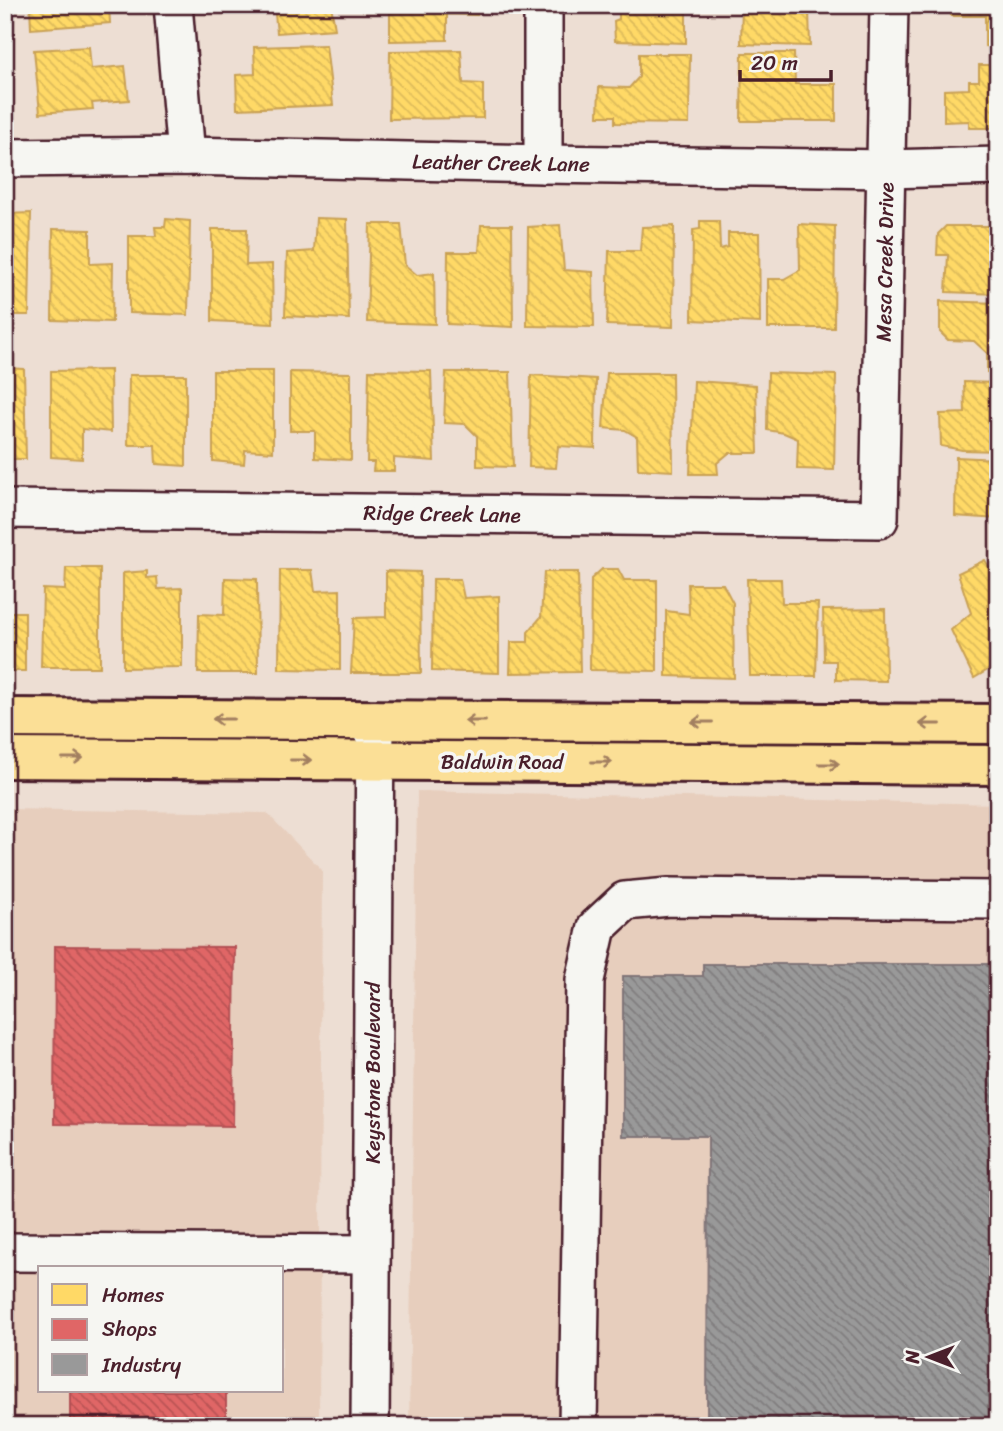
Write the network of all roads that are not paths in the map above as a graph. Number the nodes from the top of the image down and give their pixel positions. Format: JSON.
{"nodes":[{"id":1,"x":173,"y":5,"type":"edge"},
{"id":2,"x":543,"y":5,"type":"edge"},
{"id":3,"x":889,"y":5,"type":"edge"},
{"id":4,"x":186,"y":156,"type":"junction"},
{"id":5,"x":5,"y":158,"type":"edge"},
{"id":6,"x":543,"y":164,"type":"junction"},
{"id":7,"x":998,"y":166,"type":"edge"},
{"id":8,"x":887,"y":169,"type":"junction"},
{"id":9,"x":5,"y":509,"type":"edge"},
{"id":10,"x":879,"y":519,"type":"joint"},
{"id":11,"x":5,"y":718,"type":"edge"},
{"id":12,"x":375,"y":720,"type":"junction"},
{"id":13,"x":998,"y":724,"type":"edge"},
{"id":14,"x":5,"y":758,"type":"edge"},
{"id":15,"x":374,"y":761,"type":"junction"},
{"id":16,"x":998,"y":765,"type":"edge"},
{"id":17,"x":998,"y":900,"type":"edge"},
{"id":18,"x":5,"y":1252,"type":"edge"},
{"id":19,"x":372,"y":1254,"type":"junction"},
{"id":20,"x":370,"y":1426,"type":"edge"},
{"id":21,"x":578,"y":1426,"type":"edge"}],
"edges":[{"from":1,"to":4,"type":"street"},
{"from":2,"to":6,"type":"street"},
{"from":3,"to":8,"type":"street","name":"Mesa Creek Drive"},
{"from":4,"to":5,"type":"street","name":"Leather Creek Lane"},
{"from":4,"to":6,"type":"street","name":"Leather Creek Lane"},
{"from":6,"to":8,"type":"street","name":"Leather Creek Lane"},
{"from":7,"to":8,"type":"street","name":"Leather Creek Lane"},
{"from":8,"to":10,"type":"street","name":"Mesa Creek Drive"},
{"from":9,"to":10,"type":"street","name":"Ridge Creek Lane"},
{"from":12,"to":11,"type":"main road","name":"Baldwin Road","one_way":true},
{"from":13,"to":12,"type":"main road","name":"Baldwin Road","one_way":true},
{"from":12,"to":15,"type":"street","name":"Keystone Boulevard"},
{"from":14,"to":15,"type":"main road","name":"Baldwin Road","one_way":true},
{"from":15,"to":16,"type":"main road","name":"Baldwin Road","one_way":true},
{"from":15,"to":19,"type":"street","name":"Keystone Boulevard"},
{"from":17,"to":21,"type":"street"},
{"from":18,"to":19,"type":"street"},
{"from":19,"to":20,"type":"street","name":"Keystone Boulevard"}]}
